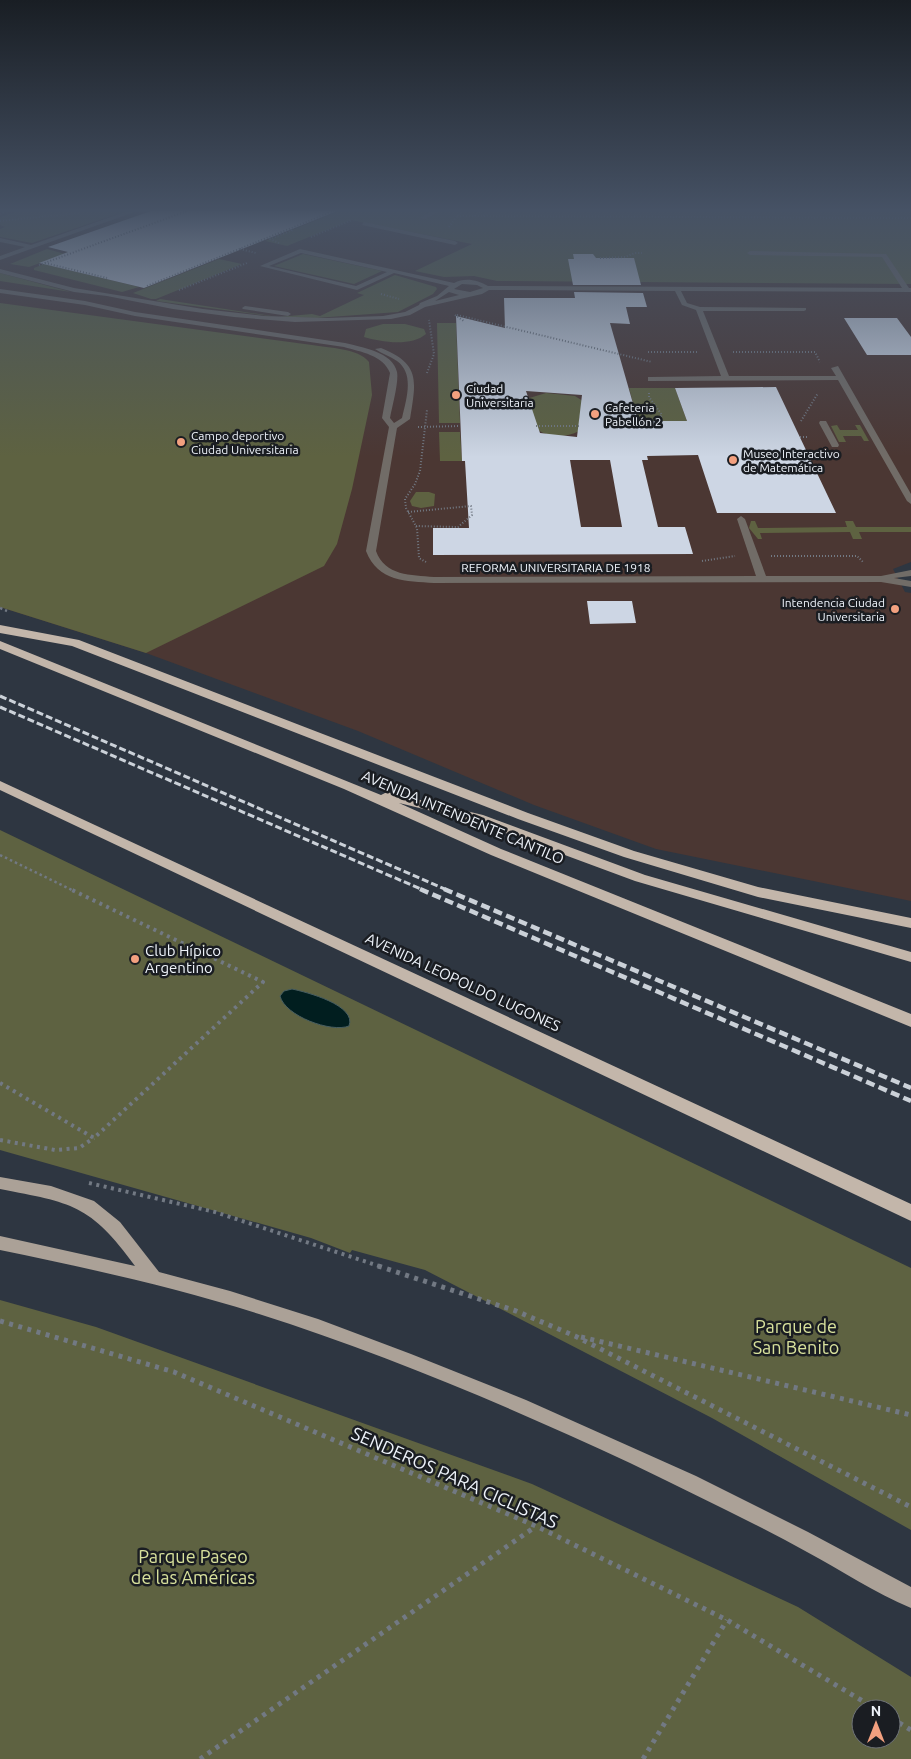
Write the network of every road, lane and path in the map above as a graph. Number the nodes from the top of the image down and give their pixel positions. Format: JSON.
{"nodes":[{"id":1,"x":14,"y":293,"type":"edge"},
{"id":2,"x":96,"y":293,"type":"edge"},
{"id":3,"x":104,"y":293,"type":"edge"},
{"id":4,"x":376,"y":293,"type":"edge"},
{"id":5,"x":442,"y":293,"type":"edge"},
{"id":6,"x":460,"y":293,"type":"edge"},
{"id":7,"x":475,"y":293,"type":"edge"},
{"id":8,"x":679,"y":293,"type":"edge"},
{"id":9,"x":471,"y":294,"type":"junction"},
{"id":10,"x":111,"y":295,"type":"junction"},
{"id":11,"x":402,"y":300,"type":"dead end"},
{"id":12,"x":100,"y":306,"type":"junction"},
{"id":13,"x":424,"y":306,"type":"junction"},
{"id":14,"x":234,"y":307,"type":"dead end"},
{"id":15,"x":699,"y":309,"type":"junction"},
{"id":16,"x":804,"y":309,"type":"dead end"},
{"id":17,"x":310,"y":313,"type":"dead end"},
{"id":18,"x":427,"y":316,"type":"dead end"},
{"id":19,"x":464,"y":321,"type":"dead end"},
{"id":20,"x":648,"y":352,"type":"dead end"},
{"id":21,"x":705,"y":352,"type":"dead end"},
{"id":22,"x":732,"y":352,"type":"dead end"},
{"id":23,"x":655,"y":363,"type":"dead end"},
{"id":24,"x":822,"y":368,"type":"dead end"},
{"id":25,"x":835,"y":368,"type":"dead end"},
{"id":26,"x":425,"y":376,"type":"dead end"},
{"id":27,"x":841,"y":378,"type":"junction"},
{"id":28,"x":651,"y":379,"type":"dead end"},
{"id":29,"x":726,"y":379,"type":"junction"},
{"id":30,"x":654,"y":390,"type":"dead end"},
{"id":31,"x":818,"y":392,"type":"dead end"},
{"id":32,"x":427,"y":408,"type":"dead end"},
{"id":33,"x":801,"y":421,"type":"dead end"},
{"id":34,"x":657,"y":422,"type":"dead end"},
{"id":35,"x":823,"y":423,"type":"dead end"},
{"id":36,"x":460,"y":426,"type":"dead end"},
{"id":37,"x":536,"y":426,"type":"dead end"},
{"id":38,"x":580,"y":426,"type":"dead end"},
{"id":39,"x":393,"y":427,"type":"junction"},
{"id":40,"x":412,"y":427,"type":"dead end"},
{"id":41,"x":427,"y":427,"type":"junction"},
{"id":42,"x":800,"y":437,"type":"dead end"},
{"id":43,"x":808,"y":437,"type":"dead end"},
{"id":44,"x":835,"y":445,"type":"dead end"},
{"id":45,"x":911,"y":501,"type":"edge"},
{"id":46,"x":408,"y":512,"type":"junction"},
{"id":47,"x":741,"y":518,"type":"dead end"},
{"id":48,"x":416,"y":526,"type":"junction"},
{"id":49,"x":754,"y":556,"type":"junction"},
{"id":50,"x":697,"y":562,"type":"dead end"},
{"id":51,"x":430,"y":563,"type":"dead end"},
{"id":52,"x":865,"y":564,"type":"dead end"},
{"id":53,"x":911,"y":573,"type":"edge"},
{"id":54,"x":762,"y":579,"type":"junction"},
{"id":55,"x":881,"y":579,"type":"junction"},
{"id":56,"x":911,"y":584,"type":"edge"},
{"id":57,"x":0,"y":629,"type":"edge"},
{"id":58,"x":0,"y":645,"type":"edge"},
{"id":59,"x":0,"y":785,"type":"edge"},
{"id":60,"x":349,"y":786,"type":"junction"},
{"id":61,"x":0,"y":855,"type":"edge"},
{"id":62,"x":911,"y":923,"type":"edge"},
{"id":63,"x":911,"y":957,"type":"edge"},
{"id":64,"x":911,"y":1021,"type":"edge"},
{"id":65,"x":0,"y":1084,"type":"edge"},
{"id":66,"x":94,"y":1138,"type":"junction"},
{"id":67,"x":0,"y":1140,"type":"edge"},
{"id":68,"x":84,"y":1182,"type":"dead end"},
{"id":69,"x":0,"y":1183,"type":"edge"},
{"id":70,"x":911,"y":1213,"type":"edge"},
{"id":71,"x":0,"y":1242,"type":"edge"},
{"id":72,"x":153,"y":1277,"type":"junction"},
{"id":73,"x":0,"y":1321,"type":"edge"},
{"id":74,"x":575,"y":1336,"type":"junction"},
{"id":75,"x":911,"y":1415,"type":"edge"},
{"id":76,"x":911,"y":1507,"type":"edge"},
{"id":77,"x":536,"y":1526,"type":"junction"},
{"id":78,"x":911,"y":1598,"type":"edge"},
{"id":79,"x":727,"y":1620,"type":"junction"},
{"id":80,"x":859,"y":1699,"type":"edge"},
{"id":81,"x":200,"y":1759,"type":"edge"},
{"id":82,"x":642,"y":1759,"type":"edge"}],
"edges":[{"from":1,"to":12,"type":"lane","name":"REFORMA UNIVERSITARIA DE 1918"},
{"from":2,"to":10,"type":"lane"},
{"from":3,"to":10,"type":"lane"},
{"from":4,"to":11,"type":"path"},
{"from":5,"to":13,"type":"lane"},
{"from":6,"to":9,"type":"lane"},
{"from":7,"to":9,"type":"lane"},
{"from":8,"to":15,"type":"lane"},
{"from":9,"to":13,"type":"lane"},
{"from":10,"to":13,"type":"lane"},
{"from":12,"to":39,"type":"lane","name":"REFORMA UNIVERSITARIA DE 1918"},
{"from":12,"to":39,"type":"lane","name":"REFORMA UNIVERSITARIA DE 1918"},
{"from":14,"to":17,"type":"lane"},
{"from":15,"to":16,"type":"lane"},
{"from":15,"to":29,"type":"lane"},
{"from":18,"to":26,"type":"path"},
{"from":19,"to":23,"type":"path"},
{"from":20,"to":21,"type":"path"},
{"from":22,"to":24,"type":"path"},
{"from":25,"to":27,"type":"lane"},
{"from":27,"to":29,"type":"lane"},
{"from":27,"to":45,"type":"lane"},
{"from":28,"to":29,"type":"lane"},
{"from":30,"to":34,"type":"path"},
{"from":31,"to":33,"type":"path"},
{"from":32,"to":41,"type":"path"},
{"from":35,"to":44,"type":"lane"},
{"from":36,"to":41,"type":"path"},
{"from":37,"to":38,"type":"path"},
{"from":39,"to":54,"type":"lane","name":"REFORMA UNIVERSITARIA DE 1918"},
{"from":40,"to":41,"type":"path"},
{"from":41,"to":46,"type":"path"},
{"from":42,"to":43,"type":"path"},
{"from":46,"to":48,"type":"path"},
{"from":46,"to":48,"type":"path"},
{"from":47,"to":49,"type":"lane"},
{"from":48,"to":51,"type":"path"},
{"from":49,"to":50,"type":"path"},
{"from":49,"to":52,"type":"path"},
{"from":49,"to":54,"type":"lane"},
{"from":53,"to":55,"type":"lane","name":"REFORMA UNIVERSITARIA DE 1918"},
{"from":54,"to":55,"type":"lane","name":"REFORMA UNIVERSITARIA DE 1918"},
{"from":55,"to":56,"type":"lane","name":"REFORMA UNIVERSITARIA DE 1918"},
{"from":57,"to":62,"type":"highway"},
{"from":58,"to":60,"type":"highway","name":"AVENIDA INTENDENTE CANTILO"},
{"from":59,"to":70,"type":"highway","name":"AVENIDA LEOPOLDO LUGONES"},
{"from":60,"to":63,"type":"highway"},
{"from":60,"to":64,"type":"highway","name":"AVENIDA INTENDENTE CANTILO"},
{"from":61,"to":66,"type":"path"},
{"from":65,"to":66,"type":"path"},
{"from":66,"to":67,"type":"path"},
{"from":68,"to":74,"type":"path"},
{"from":69,"to":72,"type":"main road"},
{"from":71,"to":72,"type":"main road"},
{"from":72,"to":78,"type":"main road"},
{"from":73,"to":77,"type":"path","name":"SENDEROS PARA CICLISTAS"},
{"from":74,"to":75,"type":"path"},
{"from":74,"to":76,"type":"path"},
{"from":77,"to":79,"type":"path","name":"SENDEROS PARA CICLISTAS"},
{"from":77,"to":81,"type":"path"},
{"from":79,"to":80,"type":"path","name":"SENDEROS PARA CICLISTAS"},
{"from":79,"to":82,"type":"path"}]}
